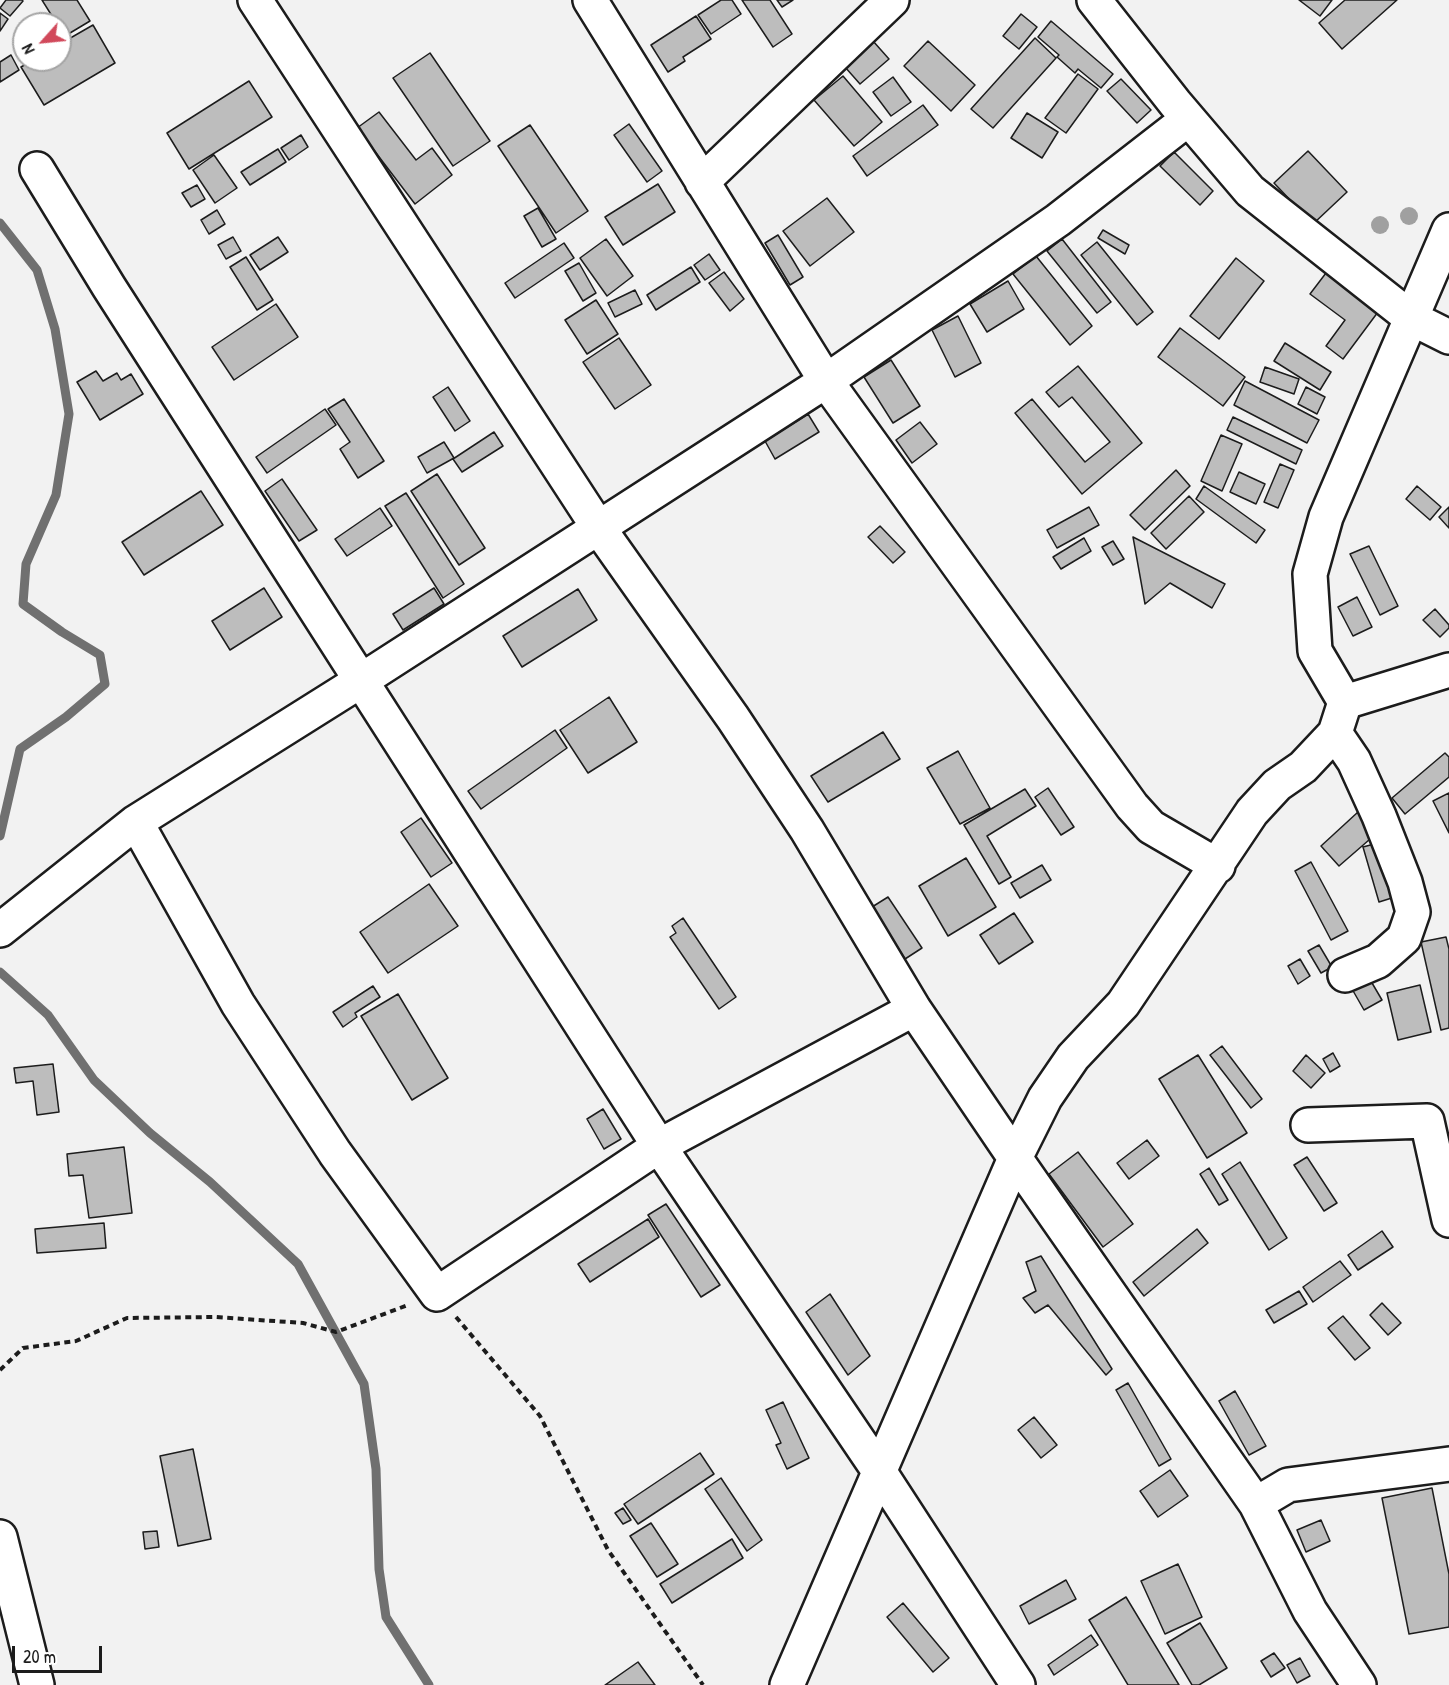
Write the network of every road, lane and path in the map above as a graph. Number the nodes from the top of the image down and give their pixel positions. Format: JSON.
{"nodes":[{"id":1,"x":255,"y":0,"type":"edge"},
{"id":2,"x":590,"y":0,"type":"edge"},
{"id":3,"x":892,"y":0,"type":"edge"},
{"id":4,"x":1094,"y":0,"type":"edge"},
{"id":5,"x":1188,"y":119,"type":"junction"},
{"id":6,"x":37,"y":169,"type":"dead end"},
{"id":7,"x":702,"y":182,"type":"junction"},
{"id":8,"x":1449,"y":230,"type":"edge"},
{"id":9,"x":1411,"y":318,"type":"junction"},
{"id":10,"x":1449,"y":337,"type":"edge"},
{"id":11,"x":826,"y":381,"type":"junction"},
{"id":12,"x":598,"y":527,"type":"junction"},
{"id":13,"x":1449,"y":670,"type":"edge"},
{"id":14,"x":362,"y":680,"type":"junction"},
{"id":15,"x":1345,"y":702,"type":"junction"},
{"id":16,"x":1335,"y":733,"type":"junction"},
{"id":17,"x":136,"y":822,"type":"junction"},
{"id":18,"x":1218,"y":866,"type":"junction"},
{"id":19,"x":0,"y":930,"type":"edge"},
{"id":20,"x":1345,"y":975,"type":"dead end"},
{"id":21,"x":914,"y":1009,"type":"junction"},
{"id":22,"x":1438,"y":1118,"type":"edge"},
{"id":23,"x":1308,"y":1125,"type":"dead end"},
{"id":24,"x":659,"y":1146,"type":"junction"},
{"id":25,"x":1015,"y":1158,"type":"junction"},
{"id":26,"x":1449,"y":1220,"type":"edge"},
{"id":27,"x":437,"y":1294,"type":"junction"},
{"id":28,"x":0,"y":1370,"type":"edge"},
{"id":29,"x":1449,"y":1464,"type":"edge"},
{"id":30,"x":879,"y":1471,"type":"junction"},
{"id":31,"x":1256,"y":1504,"type":"junction"},
{"id":32,"x":0,"y":1537,"type":"edge"},
{"id":33,"x":37,"y":1685,"type":"edge"},
{"id":34,"x":703,"y":1685,"type":"edge"},
{"id":35,"x":787,"y":1685,"type":"edge"},
{"id":36,"x":1018,"y":1685,"type":"edge"},
{"id":37,"x":1359,"y":1685,"type":"edge"}],
"edges":[{"from":1,"to":12,"type":"street"},
{"from":2,"to":7,"type":"street"},
{"from":3,"to":7,"type":"street"},
{"from":4,"to":5,"type":"street"},
{"from":5,"to":9,"type":"street"},
{"from":5,"to":11,"type":"street"},
{"from":6,"to":14,"type":"street"},
{"from":7,"to":11,"type":"street"},
{"from":8,"to":9,"type":"street"},
{"from":9,"to":10,"type":"street"},
{"from":9,"to":15,"type":"street"},
{"from":11,"to":12,"type":"street"},
{"from":11,"to":18,"type":"street"},
{"from":12,"to":14,"type":"street"},
{"from":12,"to":21,"type":"street"},
{"from":13,"to":15,"type":"street"},
{"from":14,"to":17,"type":"street"},
{"from":14,"to":24,"type":"street"},
{"from":15,"to":16,"type":"street"},
{"from":16,"to":18,"type":"street"},
{"from":16,"to":20,"type":"street"},
{"from":17,"to":19,"type":"street"},
{"from":17,"to":27,"type":"street"},
{"from":18,"to":25,"type":"street"},
{"from":21,"to":24,"type":"street"},
{"from":21,"to":25,"type":"street"},
{"from":22,"to":23,"type":"street"},
{"from":22,"to":26,"type":"street"},
{"from":24,"to":27,"type":"street"},
{"from":24,"to":30,"type":"street"},
{"from":25,"to":30,"type":"street"},
{"from":25,"to":31,"type":"street"},
{"from":27,"to":28,"type":"path"},
{"from":27,"to":34,"type":"path"},
{"from":29,"to":31,"type":"street"},
{"from":30,"to":35,"type":"street"},
{"from":30,"to":36,"type":"street"},
{"from":31,"to":37,"type":"street"},
{"from":32,"to":33,"type":"street"}]}
